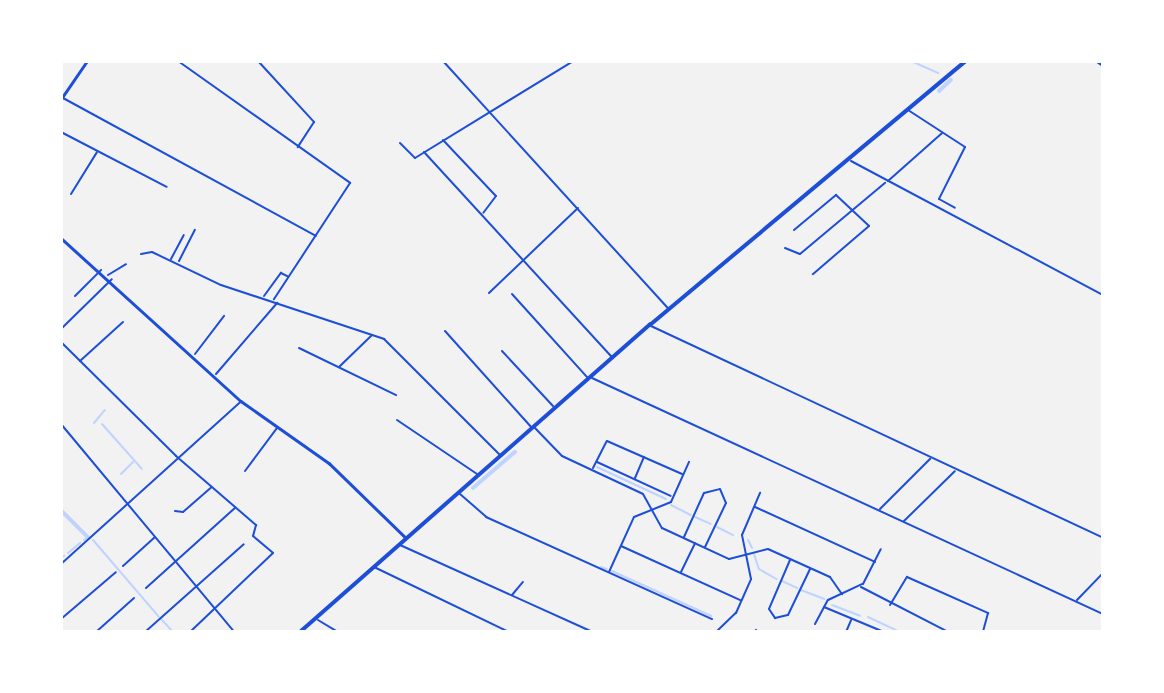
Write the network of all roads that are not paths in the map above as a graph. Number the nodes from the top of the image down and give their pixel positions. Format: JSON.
{"nodes":[{"id":1,"x":87,"y":61,"type":"edge"},
{"id":2,"x":178,"y":61,"type":"edge"},
{"id":3,"x":258,"y":61,"type":"edge"},
{"id":4,"x":443,"y":61,"type":"edge"},
{"id":5,"x":573,"y":61,"type":"edge"},
{"id":6,"x":965,"y":61,"type":"edge"},
{"id":7,"x":1097,"y":61,"type":"edge"},
{"id":8,"x":1103,"y":65,"type":"edge"},
{"id":9,"x":62,"y":98,"type":"edge"},
{"id":10,"x":908,"y":109,"type":"junction"},
{"id":11,"x":491,"y":113,"type":"junction"},
{"id":12,"x":61,"y":132,"type":"edge"},
{"id":13,"x":942,"y":133,"type":"junction"},
{"id":14,"x":443,"y":140,"type":"junction"},
{"id":15,"x":400,"y":143,"type":"dead end"},
{"id":16,"x":297,"y":148,"type":"junction"},
{"id":17,"x":97,"y":151,"type":"junction"},
{"id":18,"x":424,"y":152,"type":"junction"},
{"id":19,"x":850,"y":159,"type":"junction"},
{"id":20,"x":887,"y":181,"type":"junction"},
{"id":21,"x":167,"y":187,"type":"dead end"},
{"id":22,"x":71,"y":194,"type":"dead end"},
{"id":23,"x":939,"y":198,"type":"junction"},
{"id":24,"x":933,"y":206,"type":"junction"},
{"id":25,"x":578,"y":208,"type":"junction"},
{"id":26,"x":955,"y":208,"type":"dead end"},
{"id":27,"x":855,"y":209,"type":"junction"},
{"id":28,"x":482,"y":214,"type":"junction"},
{"id":29,"x":195,"y":230,"type":"dead end"},
{"id":30,"x":794,"y":230,"type":"dead end"},
{"id":31,"x":184,"y":235,"type":"dead end"},
{"id":32,"x":317,"y":236,"type":"junction"},
{"id":33,"x":61,"y":238,"type":"edge"},
{"id":34,"x":785,"y":248,"type":"dead end"},
{"id":35,"x":141,"y":254,"type":"dead end"},
{"id":36,"x":524,"y":258,"type":"junction"},
{"id":37,"x":171,"y":260,"type":"junction"},
{"id":38,"x":178,"y":262,"type":"junction"},
{"id":39,"x":125,"y":264,"type":"dead end"},
{"id":40,"x":101,"y":270,"type":"junction"},
{"id":41,"x":813,"y":274,"type":"dead end"},
{"id":42,"x":108,"y":275,"type":"junction"},
{"id":43,"x":289,"y":278,"type":"junction"},
{"id":44,"x":112,"y":279,"type":"junction"},
{"id":45,"x":489,"y":293,"type":"dead end"},
{"id":46,"x":512,"y":294,"type":"dead end"},
{"id":47,"x":1103,"y":295,"type":"edge"},
{"id":48,"x":75,"y":296,"type":"dead end"},
{"id":49,"x":264,"y":297,"type":"junction"},
{"id":50,"x":275,"y":301,"type":"junction"},
{"id":51,"x":669,"y":309,"type":"junction"},
{"id":52,"x":224,"y":316,"type":"dead end"},
{"id":53,"x":123,"y":321,"type":"dead end"},
{"id":54,"x":651,"y":326,"type":"junction"},
{"id":55,"x":61,"y":329,"type":"edge"},
{"id":56,"x":445,"y":331,"type":"dead end"},
{"id":57,"x":373,"y":334,"type":"junction"},
{"id":58,"x":61,"y":342,"type":"edge"},
{"id":59,"x":299,"y":348,"type":"dead end"},
{"id":60,"x":502,"y":351,"type":"dead end"},
{"id":61,"x":195,"y":354,"type":"junction"},
{"id":62,"x":612,"y":358,"type":"junction"},
{"id":63,"x":80,"y":361,"type":"junction"},
{"id":64,"x":339,"y":367,"type":"junction"},
{"id":65,"x":216,"y":374,"type":"junction"},
{"id":66,"x":589,"y":378,"type":"junction"},
{"id":67,"x":396,"y":395,"type":"dead end"},
{"id":68,"x":241,"y":401,"type":"junction"},
{"id":69,"x":555,"y":408,"type":"junction"},
{"id":70,"x":397,"y":420,"type":"dead end"},
{"id":71,"x":61,"y":424,"type":"edge"},
{"id":72,"x":277,"y":427,"type":"junction"},
{"id":73,"x":534,"y":427,"type":"junction"},
{"id":74,"x":500,"y":455,"type":"junction"},
{"id":75,"x":645,"y":457,"type":"junction"},
{"id":76,"x":179,"y":458,"type":"junction"},
{"id":77,"x":931,"y":458,"type":"junction"},
{"id":78,"x":596,"y":461,"type":"junction"},
{"id":79,"x":689,"y":462,"type":"dead end"},
{"id":80,"x":592,"y":470,"type":"junction"},
{"id":81,"x":955,"y":470,"type":"junction"},
{"id":82,"x":245,"y":471,"type":"dead end"},
{"id":83,"x":683,"y":474,"type":"junction"},
{"id":84,"x":478,"y":475,"type":"junction"},
{"id":85,"x":635,"y":479,"type":"junction"},
{"id":86,"x":212,"y":486,"type":"junction"},
{"id":87,"x":760,"y":493,"type":"dead end"},
{"id":88,"x":459,"y":494,"type":"junction"},
{"id":89,"x":673,"y":496,"type":"junction"},
{"id":90,"x":128,"y":505,"type":"junction"},
{"id":91,"x":236,"y":507,"type":"junction"},
{"id":92,"x":754,"y":507,"type":"junction"},
{"id":93,"x":652,"y":510,"type":"junction"},
{"id":94,"x":175,"y":511,"type":"dead end"},
{"id":95,"x":879,"y":511,"type":"junction"},
{"id":96,"x":903,"y":522,"type":"junction"},
{"id":97,"x":155,"y":538,"type":"junction"},
{"id":98,"x":406,"y":538,"type":"junction"},
{"id":99,"x":683,"y":538,"type":"junction"},
{"id":100,"x":1103,"y":538,"type":"edge"},
{"id":101,"x":695,"y":543,"type":"junction"},
{"id":102,"x":244,"y":544,"type":"dead end"},
{"id":103,"x":399,"y":544,"type":"junction"},
{"id":104,"x":621,"y":545,"type":"junction"},
{"id":105,"x":705,"y":548,"type":"junction"},
{"id":106,"x":881,"y":549,"type":"dead end"},
{"id":107,"x":749,"y":554,"type":"junction"},
{"id":108,"x":790,"y":559,"type":"junction"},
{"id":109,"x":176,"y":560,"type":"junction"},
{"id":110,"x":875,"y":562,"type":"junction"},
{"id":111,"x":61,"y":564,"type":"edge"},
{"id":112,"x":123,"y":566,"type":"dead end"},
{"id":113,"x":373,"y":566,"type":"junction"},
{"id":114,"x":810,"y":568,"type":"junction"},
{"id":115,"x":116,"y":572,"type":"dead end"},
{"id":116,"x":608,"y":573,"type":"junction"},
{"id":117,"x":681,"y":573,"type":"junction"},
{"id":118,"x":1103,"y":573,"type":"edge"},
{"id":119,"x":523,"y":582,"type":"dead end"},
{"id":120,"x":860,"y":586,"type":"junction"},
{"id":121,"x":146,"y":588,"type":"dead end"},
{"id":122,"x":197,"y":588,"type":"junction"},
{"id":123,"x":842,"y":594,"type":"junction"},
{"id":124,"x":511,"y":596,"type":"junction"},
{"id":125,"x":134,"y":598,"type":"dead end"},
{"id":126,"x":741,"y":600,"type":"junction"},
{"id":127,"x":1076,"y":602,"type":"junction"},
{"id":128,"x":890,"y":605,"type":"junction"},
{"id":129,"x":822,"y":606,"type":"junction"},
{"id":130,"x":215,"y":610,"type":"junction"},
{"id":131,"x":1103,"y":614,"type":"edge"},
{"id":132,"x":316,"y":618,"type":"junction"},
{"id":133,"x":852,"y":618,"type":"junction"},
{"id":134,"x":61,"y":619,"type":"edge"},
{"id":135,"x":712,"y":619,"type":"dead end"},
{"id":136,"x":815,"y":624,"type":"dead end"},
{"id":137,"x":96,"y":632,"type":"edge"},
{"id":138,"x":145,"y":632,"type":"edge"},
{"id":139,"x":190,"y":632,"type":"edge"},
{"id":140,"x":234,"y":632,"type":"edge"},
{"id":141,"x":300,"y":632,"type":"edge"},
{"id":142,"x":338,"y":632,"type":"edge"},
{"id":143,"x":509,"y":632,"type":"edge"},
{"id":144,"x":593,"y":632,"type":"edge"},
{"id":145,"x":716,"y":632,"type":"edge"},
{"id":146,"x":846,"y":632,"type":"edge"},
{"id":147,"x":884,"y":632,"type":"edge"},
{"id":148,"x":948,"y":632,"type":"edge"},
{"id":149,"x":983,"y":632,"type":"edge"}],
"edges":[{"from":1,"to":9,"type":"street"},
{"from":2,"to":16,"type":"street"},
{"from":3,"to":16,"type":"street"},
{"from":4,"to":11,"type":"street"},
{"from":5,"to":11,"type":"street"},
{"from":6,"to":10,"type":"main road"},
{"from":7,"to":8,"type":"street"},
{"from":9,"to":32,"type":"street"},
{"from":10,"to":13,"type":"street"},
{"from":10,"to":19,"type":"main road"},
{"from":11,"to":14,"type":"street"},
{"from":11,"to":25,"type":"street"},
{"from":12,"to":17,"type":"street"},
{"from":13,"to":20,"type":"street"},
{"from":13,"to":23,"type":"street"},
{"from":14,"to":18,"type":"street"},
{"from":14,"to":28,"type":"street"},
{"from":15,"to":18,"type":"street"},
{"from":16,"to":32,"type":"street"},
{"from":17,"to":21,"type":"street"},
{"from":17,"to":22,"type":"street"},
{"from":18,"to":28,"type":"street"},
{"from":19,"to":20,"type":"street"},
{"from":19,"to":51,"type":"main road"},
{"from":20,"to":24,"type":"street"},
{"from":20,"to":27,"type":"street"},
{"from":23,"to":24,"type":"street"},
{"from":23,"to":26,"type":"street"},
{"from":24,"to":47,"type":"street"},
{"from":25,"to":36,"type":"street"},
{"from":25,"to":51,"type":"street"},
{"from":27,"to":30,"type":"street"},
{"from":27,"to":34,"type":"street"},
{"from":27,"to":41,"type":"street"},
{"from":28,"to":36,"type":"street"},
{"from":29,"to":38,"type":"street"},
{"from":31,"to":37,"type":"street"},
{"from":32,"to":43,"type":"street"},
{"from":33,"to":40,"type":"street"},
{"from":35,"to":37,"type":"street"},
{"from":36,"to":45,"type":"street"},
{"from":36,"to":62,"type":"street"},
{"from":37,"to":38,"type":"street"},
{"from":38,"to":49,"type":"street"},
{"from":39,"to":42,"type":"street"},
{"from":40,"to":42,"type":"street"},
{"from":40,"to":48,"type":"street"},
{"from":42,"to":44,"type":"street"},
{"from":43,"to":49,"type":"street"},
{"from":43,"to":50,"type":"street"},
{"from":44,"to":55,"type":"street"},
{"from":44,"to":61,"type":"street"},
{"from":46,"to":66,"type":"street"},
{"from":49,"to":50,"type":"street"},
{"from":50,"to":57,"type":"street"},
{"from":50,"to":65,"type":"street"},
{"from":51,"to":54,"type":"main road"},
{"from":52,"to":61,"type":"street"},
{"from":53,"to":63,"type":"street"},
{"from":54,"to":62,"type":"main road"},
{"from":54,"to":77,"type":"street"},
{"from":56,"to":73,"type":"street"},
{"from":57,"to":64,"type":"street"},
{"from":57,"to":74,"type":"street"},
{"from":58,"to":63,"type":"street"},
{"from":59,"to":64,"type":"street"},
{"from":60,"to":69,"type":"street"},
{"from":61,"to":65,"type":"street"},
{"from":62,"to":66,"type":"main road"},
{"from":63,"to":76,"type":"street"},
{"from":64,"to":67,"type":"street"},
{"from":65,"to":68,"type":"street"},
{"from":66,"to":69,"type":"main road"},
{"from":66,"to":95,"type":"street"},
{"from":68,"to":72,"type":"street"},
{"from":68,"to":76,"type":"street"},
{"from":69,"to":73,"type":"main road"},
{"from":70,"to":84,"type":"street"},
{"from":71,"to":90,"type":"street"},
{"from":72,"to":82,"type":"street"},
{"from":72,"to":98,"type":"street"},
{"from":73,"to":74,"type":"main road"},
{"from":73,"to":80,"type":"street"},
{"from":74,"to":84,"type":"main road"},
{"from":75,"to":78,"type":"street"},
{"from":75,"to":83,"type":"street"},
{"from":75,"to":85,"type":"street"},
{"from":76,"to":86,"type":"street"},
{"from":76,"to":90,"type":"street"},
{"from":77,"to":81,"type":"street"},
{"from":77,"to":95,"type":"street"},
{"from":78,"to":80,"type":"street"},
{"from":78,"to":85,"type":"street"},
{"from":79,"to":83,"type":"street"},
{"from":80,"to":93,"type":"street"},
{"from":81,"to":96,"type":"street"},
{"from":81,"to":100,"type":"street"},
{"from":83,"to":89,"type":"street"},
{"from":84,"to":88,"type":"main road"},
{"from":85,"to":89,"type":"street"},
{"from":86,"to":91,"type":"street"},
{"from":86,"to":94,"type":"street"},
{"from":87,"to":92,"type":"street"},
{"from":88,"to":98,"type":"main road"},
{"from":88,"to":116,"type":"street"},
{"from":89,"to":93,"type":"street"},
{"from":90,"to":97,"type":"street"},
{"from":90,"to":111,"type":"street"},
{"from":91,"to":109,"type":"street"},
{"from":91,"to":130,"type":"street"},
{"from":92,"to":107,"type":"street"},
{"from":92,"to":110,"type":"street"},
{"from":93,"to":99,"type":"street"},
{"from":93,"to":104,"type":"street"},
{"from":95,"to":96,"type":"street"},
{"from":96,"to":127,"type":"street"},
{"from":97,"to":109,"type":"street"},
{"from":97,"to":112,"type":"street"},
{"from":98,"to":103,"type":"main road"},
{"from":99,"to":101,"type":"street"},
{"from":99,"to":105,"type":"street"},
{"from":101,"to":105,"type":"street"},
{"from":101,"to":117,"type":"street"},
{"from":102,"to":122,"type":"street"},
{"from":103,"to":113,"type":"main road"},
{"from":103,"to":124,"type":"street"},
{"from":104,"to":116,"type":"street"},
{"from":104,"to":117,"type":"street"},
{"from":105,"to":107,"type":"street"},
{"from":106,"to":110,"type":"street"},
{"from":107,"to":108,"type":"street"},
{"from":107,"to":126,"type":"street"},
{"from":108,"to":114,"type":"street"},
{"from":108,"to":114,"type":"street"},
{"from":109,"to":121,"type":"street"},
{"from":109,"to":122,"type":"street"},
{"from":110,"to":120,"type":"street"},
{"from":113,"to":132,"type":"main road"},
{"from":113,"to":143,"type":"street"},
{"from":114,"to":123,"type":"street"},
{"from":115,"to":134,"type":"street"},
{"from":116,"to":135,"type":"street"},
{"from":117,"to":126,"type":"street"},
{"from":118,"to":127,"type":"street"},
{"from":119,"to":124,"type":"street"},
{"from":120,"to":123,"type":"street"},
{"from":120,"to":128,"type":"street"},
{"from":122,"to":130,"type":"street"},
{"from":122,"to":138,"type":"street"},
{"from":123,"to":129,"type":"street"},
{"from":124,"to":144,"type":"street"},
{"from":125,"to":137,"type":"street"},
{"from":126,"to":145,"type":"street"},
{"from":127,"to":131,"type":"street"},
{"from":128,"to":148,"type":"street"},
{"from":128,"to":149,"type":"street"},
{"from":129,"to":133,"type":"street"},
{"from":129,"to":136,"type":"street"},
{"from":130,"to":139,"type":"street"},
{"from":130,"to":140,"type":"street"},
{"from":132,"to":141,"type":"main road"},
{"from":132,"to":142,"type":"street"},
{"from":133,"to":146,"type":"street"},
{"from":133,"to":147,"type":"street"}]}
